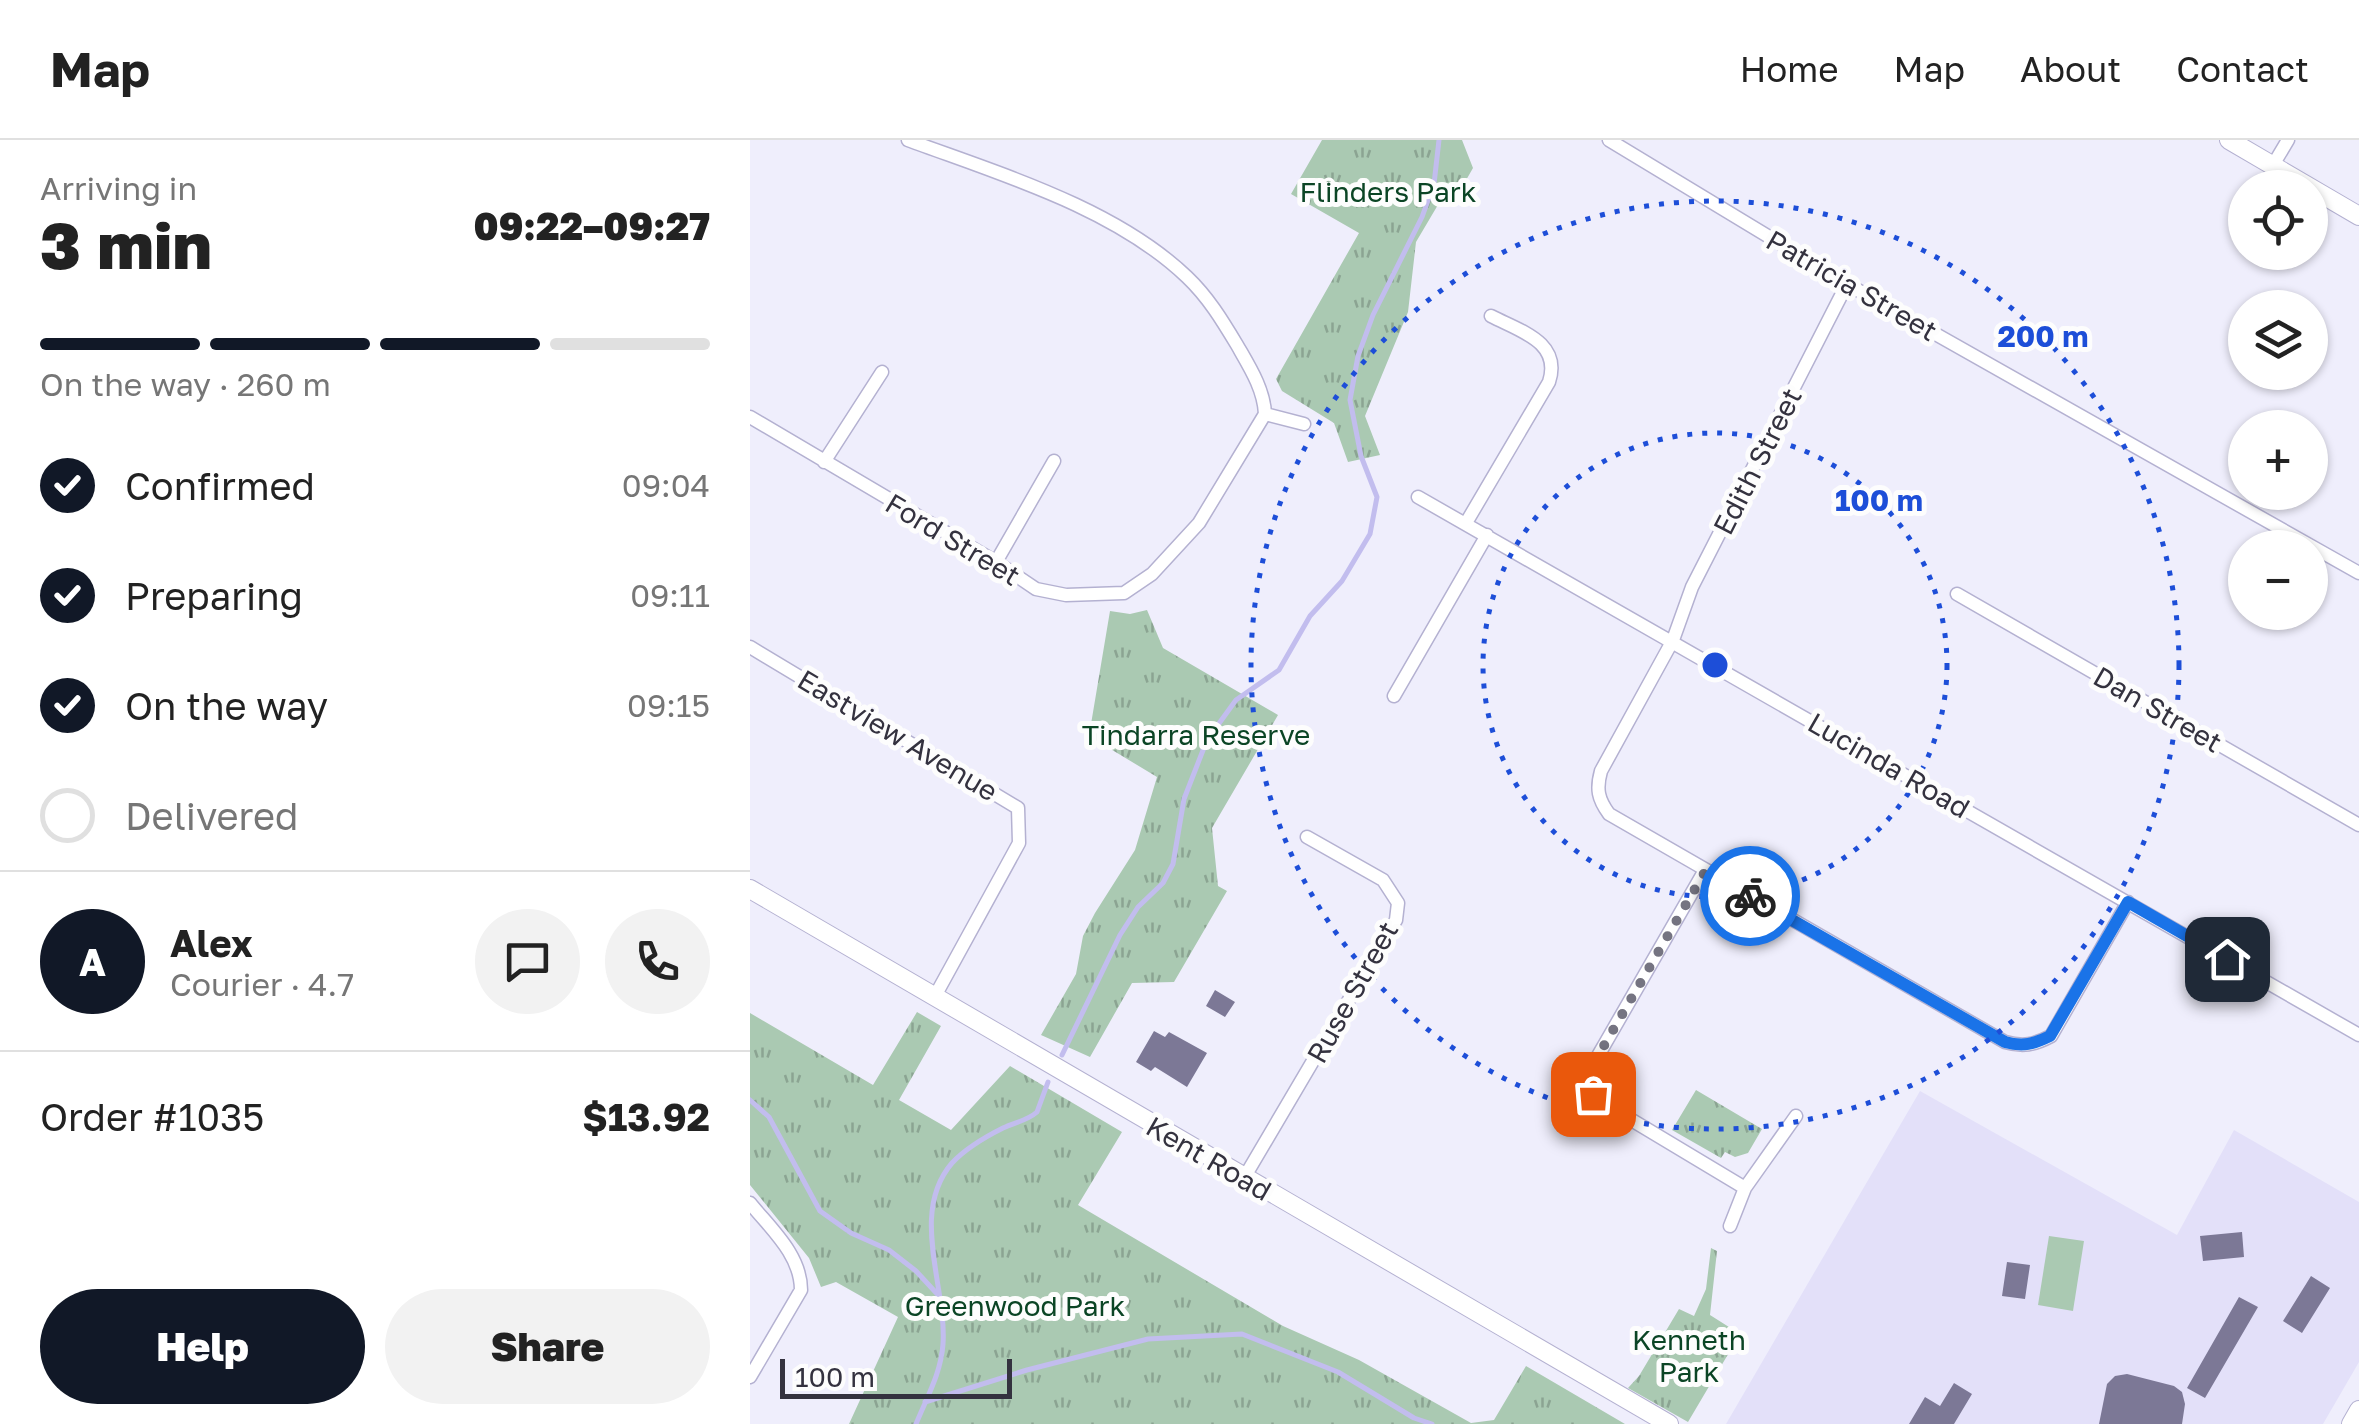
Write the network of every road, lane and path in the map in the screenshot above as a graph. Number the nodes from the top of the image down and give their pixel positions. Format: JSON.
{"nodes":[{"id":1,"x":908,"y":140,"type":"edge"},
{"id":2,"x":1609,"y":140,"type":"edge"},
{"id":3,"x":2229,"y":140,"type":"edge"},
{"id":4,"x":2288,"y":140,"type":"edge"},
{"id":5,"x":2273,"y":166,"type":"junction"},
{"id":6,"x":2359,"y":216,"type":"edge"},
{"id":7,"x":1847,"y":284,"type":"junction"},
{"id":8,"x":1491,"y":316,"type":"dead end"},
{"id":9,"x":882,"y":372,"type":"dead end"},
{"id":10,"x":1265,"y":414,"type":"junction"},
{"id":11,"x":750,"y":418,"type":"edge"},
{"id":12,"x":1304,"y":424,"type":"dead end"},
{"id":13,"x":1054,"y":460,"type":"dead end"},
{"id":14,"x":824,"y":462,"type":"junction"},
{"id":15,"x":1418,"y":497,"type":"dead end"},
{"id":16,"x":1466,"y":523,"type":"junction"},
{"id":17,"x":1487,"y":535,"type":"junction"},
{"id":18,"x":996,"y":562,"type":"junction"},
{"id":19,"x":2359,"y":573,"type":"edge"},
{"id":20,"x":1958,"y":594,"type":"dead end"},
{"id":21,"x":1672,"y":640,"type":"junction"},
{"id":22,"x":750,"y":647,"type":"edge"},
{"id":23,"x":1394,"y":696,"type":"dead end"},
{"id":24,"x":2359,"y":825,"type":"edge"},
{"id":25,"x":1308,"y":837,"type":"dead end"},
{"id":26,"x":1706,"y":870,"type":"junction"},
{"id":27,"x":750,"y":889,"type":"edge"},
{"id":28,"x":2128,"y":902,"type":"junction"},
{"id":29,"x":934,"y":998,"type":"junction"},
{"id":30,"x":2359,"y":1035,"type":"edge"},
{"id":31,"x":1588,"y":1086,"type":"junction"},
{"id":32,"x":1564,"y":1094,"type":"dead end"},
{"id":33,"x":1796,"y":1116,"type":"dead end"},
{"id":34,"x":1244,"y":1178,"type":"junction"},
{"id":35,"x":1745,"y":1188,"type":"junction"},
{"id":36,"x":750,"y":1203,"type":"edge"},
{"id":37,"x":1730,"y":1226,"type":"dead end"},
{"id":38,"x":750,"y":1377,"type":"edge"},
{"id":39,"x":2359,"y":1410,"type":"edge"},
{"id":40,"x":1669,"y":1424,"type":"edge"},
{"id":41,"x":2351,"y":1424,"type":"edge"}],
"edges":[{"from":1,"to":10,"type":"street"},
{"from":2,"to":7,"type":"street","name":"Patricia Street"},
{"from":3,"to":5,"type":"street"},
{"from":4,"to":5,"type":"street"},
{"from":5,"to":6,"type":"street"},
{"from":7,"to":19,"type":"street","name":"Patricia Street"},
{"from":7,"to":21,"type":"street","name":"Edith Street"},
{"from":8,"to":16,"type":"street"},
{"from":9,"to":14,"type":"street"},
{"from":10,"to":12,"type":"street"},
{"from":10,"to":18,"type":"street","name":"Ford Street"},
{"from":11,"to":14,"type":"street","name":"Ford Street"},
{"from":13,"to":18,"type":"street"},
{"from":14,"to":18,"type":"street","name":"Ford Street"},
{"from":15,"to":16,"type":"street","name":"Lucinda Road"},
{"from":16,"to":17,"type":"street","name":"Lucinda Road"},
{"from":17,"to":21,"type":"street","name":"Lucinda Road"},
{"from":17,"to":23,"type":"street"},
{"from":20,"to":24,"type":"street","name":"Dan Street"},
{"from":21,"to":26,"type":"street","name":"Edith Street"},
{"from":21,"to":28,"type":"street","name":"Lucinda Road"},
{"from":22,"to":29,"type":"street","name":"Eastview Avenue"},
{"from":25,"to":34,"type":"street","name":"Ruse Street"},
{"from":26,"to":28,"type":"street"},
{"from":26,"to":31,"type":"street"},
{"from":27,"to":29,"type":"street","name":"Kent Road"},
{"from":28,"to":30,"type":"street","name":"Lucinda Road"},
{"from":29,"to":34,"type":"street","name":"Kent Road"},
{"from":31,"to":32,"type":"street"},
{"from":31,"to":35,"type":"street"},
{"from":33,"to":35,"type":"street"},
{"from":34,"to":40,"type":"street","name":"Kent Road"},
{"from":35,"to":37,"type":"street"},
{"from":36,"to":38,"type":"street"},
{"from":39,"to":41,"type":"street"}]}
